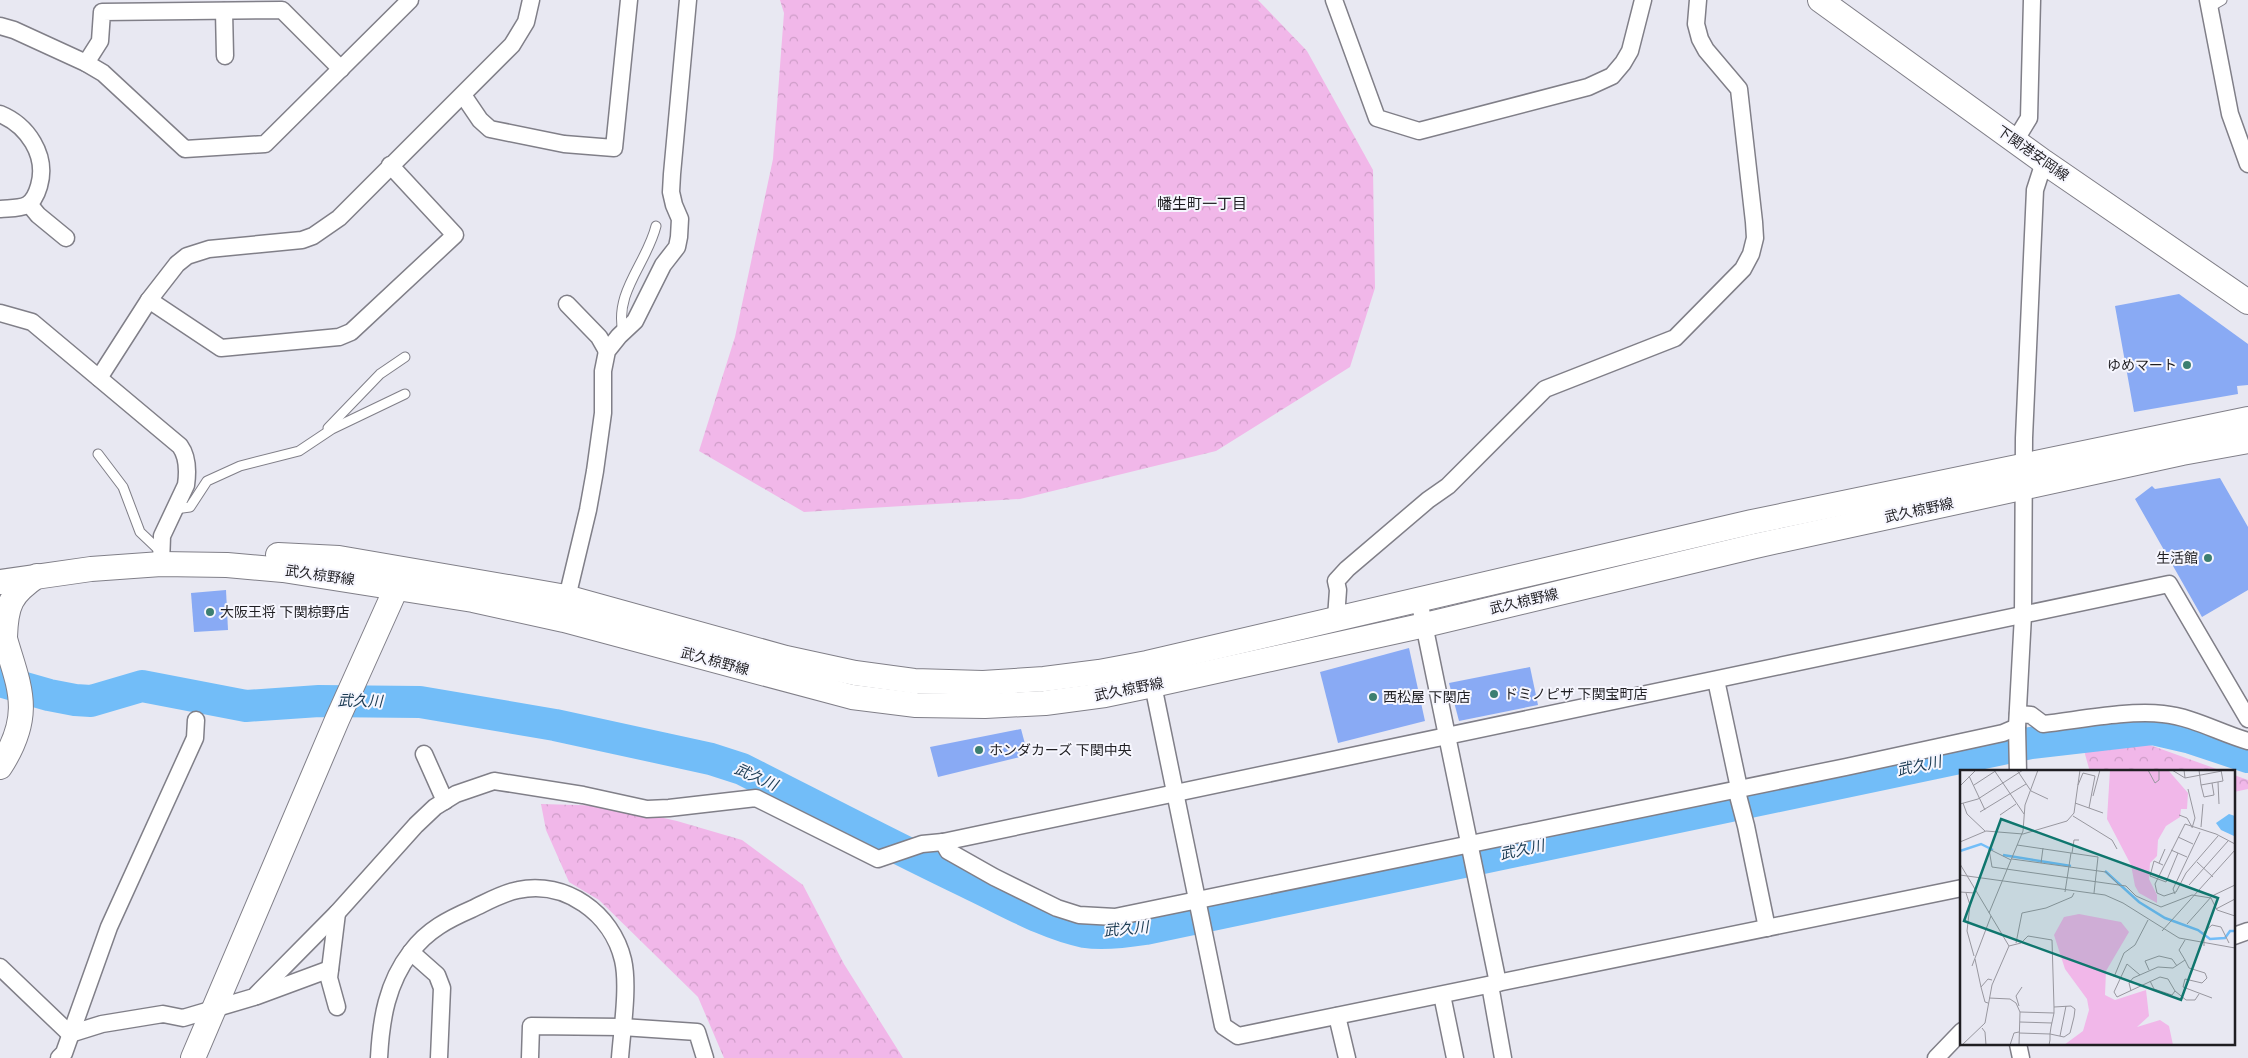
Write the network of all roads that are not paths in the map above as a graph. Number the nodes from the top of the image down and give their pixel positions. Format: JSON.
{"nodes":[{"id":1,"x":410,"y":0,"type":"edge"},
{"id":2,"x":531,"y":0,"type":"edge"},
{"id":3,"x":629,"y":0,"type":"edge"},
{"id":4,"x":688,"y":0,"type":"edge"},
{"id":5,"x":1334,"y":0,"type":"edge"},
{"id":6,"x":1643,"y":0,"type":"edge"},
{"id":7,"x":1698,"y":0,"type":"edge"},
{"id":8,"x":1820,"y":0,"type":"edge"},
{"id":9,"x":2032,"y":0,"type":"edge"},
{"id":10,"x":2213,"y":2,"type":"edge"},
{"id":11,"x":224,"y":11,"type":"junction"},
{"id":12,"x":0,"y":26,"type":"edge"},
{"id":13,"x":225,"y":56,"type":"dead end"},
{"id":14,"x":86,"y":62,"type":"junction"},
{"id":15,"x":341,"y":69,"type":"junction"},
{"id":16,"x":463,"y":95,"type":"junction"},
{"id":17,"x":0,"y":114,"type":"edge"},
{"id":18,"x":2015,"y":141,"type":"junction"},
{"id":19,"x":2044,"y":162,"type":"junction"},
{"id":20,"x":2248,"y":164,"type":"edge"},
{"id":21,"x":390,"y":165,"type":"junction"},
{"id":22,"x":29,"y":204,"type":"junction"},
{"id":23,"x":0,"y":209,"type":"edge"},
{"id":24,"x":656,"y":226,"type":"dead end"},
{"id":25,"x":66,"y":238,"type":"dead end"},
{"id":26,"x":2245,"y":295,"type":"edge"},
{"id":27,"x":149,"y":300,"type":"junction"},
{"id":28,"x":566,"y":304,"type":"dead end"},
{"id":29,"x":0,"y":313,"type":"edge"},
{"id":30,"x":623,"y":332,"type":"junction"},
{"id":31,"x":607,"y":352,"type":"junction"},
{"id":32,"x":405,"y":357,"type":"dead end"},
{"id":33,"x":100,"y":378,"type":"junction"},
{"id":34,"x":405,"y":394,"type":"dead end"},
{"id":35,"x":2248,"y":419,"type":"edge"},
{"id":36,"x":321,"y":436,"type":"junction"},
{"id":37,"x":2248,"y":441,"type":"edge"},
{"id":38,"x":98,"y":454,"type":"dead end"},
{"id":39,"x":2024,"y":477,"type":"junction"},
{"id":40,"x":174,"y":509,"type":"junction"},
{"id":41,"x":160,"y":558,"type":"junction"},
{"id":42,"x":0,"y":565,"type":"edge"},
{"id":43,"x":37,"y":576,"type":"junction"},
{"id":44,"x":401,"y":578,"type":"junction"},
{"id":45,"x":0,"y":582,"type":"edge"},
{"id":46,"x":1419,"y":600,"type":"junction"},
{"id":47,"x":565,"y":609,"type":"junction"},
{"id":48,"x":2023,"y":615,"type":"junction"},
{"id":49,"x":1336,"y":618,"type":"junction"},
{"id":50,"x":1424,"y":625,"type":"junction"},
{"id":51,"x":3,"y":631,"type":"edge"},
{"id":52,"x":1716,"y":680,"type":"junction"},
{"id":53,"x":1153,"y":685,"type":"junction"},
{"id":54,"x":2248,"y":719,"type":"edge"},
{"id":55,"x":196,"y":720,"type":"dead end"},
{"id":56,"x":2017,"y":724,"type":"junction"},
{"id":57,"x":1448,"y":734,"type":"junction"},
{"id":58,"x":2248,"y":740,"type":"edge"},
{"id":59,"x":424,"y":754,"type":"dead end"},
{"id":60,"x":2018,"y":766,"type":"edge"},
{"id":61,"x":0,"y":767,"type":"edge"},
{"id":62,"x":1737,"y":790,"type":"junction"},
{"id":63,"x":1175,"y":793,"type":"junction"},
{"id":64,"x":444,"y":800,"type":"junction"},
{"id":65,"x":943,"y":842,"type":"junction"},
{"id":66,"x":1470,"y":846,"type":"junction"},
{"id":67,"x":1960,"y":888,"type":"edge"},
{"id":68,"x":1198,"y":903,"type":"junction"},
{"id":69,"x":337,"y":912,"type":"junction"},
{"id":70,"x":1767,"y":928,"type":"junction"},
{"id":71,"x":2248,"y":931,"type":"edge"},
{"id":72,"x":2236,"y":935,"type":"edge"},
{"id":73,"x":411,"y":952,"type":"junction"},
{"id":74,"x":0,"y":967,"type":"edge"},
{"id":75,"x":330,"y":969,"type":"junction"},
{"id":76,"x":1494,"y":984,"type":"junction"},
{"id":77,"x":1442,"y":995,"type":"junction"},
{"id":78,"x":254,"y":997,"type":"junction"},
{"id":79,"x":337,"y":1007,"type":"dead end"},
{"id":80,"x":215,"y":1009,"type":"junction"},
{"id":81,"x":1336,"y":1016,"type":"junction"},
{"id":82,"x":622,"y":1027,"type":"junction"},
{"id":83,"x":1960,"y":1032,"type":"edge"},
{"id":84,"x":70,"y":1034,"type":"junction"},
{"id":85,"x":59,"y":1058,"type":"edge"},
{"id":86,"x":193,"y":1058,"type":"edge"},
{"id":87,"x":379,"y":1058,"type":"edge"},
{"id":88,"x":439,"y":1058,"type":"edge"},
{"id":89,"x":530,"y":1058,"type":"edge"},
{"id":90,"x":620,"y":1058,"type":"edge"},
{"id":91,"x":705,"y":1058,"type":"edge"},
{"id":92,"x":1347,"y":1058,"type":"edge"},
{"id":93,"x":1455,"y":1058,"type":"edge"},
{"id":94,"x":1503,"y":1058,"type":"edge"},
{"id":95,"x":1936,"y":1058,"type":"edge"}],
"edges":[{"from":1,"to":15,"type":"street"},
{"from":2,"to":16,"type":"street"},
{"from":3,"to":16,"type":"street"},
{"from":4,"to":30,"type":"street"},
{"from":5,"to":6,"type":"street"},
{"from":7,"to":49,"type":"street"},
{"from":8,"to":18,"type":"main road","name":"下関港安岡線"},
{"from":9,"to":18,"type":"street"},
{"from":10,"to":20,"type":"street"},
{"from":11,"to":13,"type":"street"},
{"from":11,"to":14,"type":"street"},
{"from":11,"to":15,"type":"street"},
{"from":12,"to":14,"type":"street"},
{"from":14,"to":15,"type":"street"},
{"from":16,"to":21,"type":"street"},
{"from":17,"to":22,"type":"street"},
{"from":18,"to":19,"type":"main road","name":"下関港安岡線"},
{"from":19,"to":26,"type":"main road","name":"下関港安岡線"},
{"from":19,"to":39,"type":"street"},
{"from":21,"to":27,"type":"street"},
{"from":21,"to":27,"type":"street"},
{"from":22,"to":23,"type":"street"},
{"from":22,"to":25,"type":"street"},
{"from":24,"to":30,"type":"lane"},
{"from":27,"to":33,"type":"street"},
{"from":28,"to":31,"type":"street"},
{"from":29,"to":33,"type":"street"},
{"from":30,"to":31,"type":"street"},
{"from":31,"to":47,"type":"street"},
{"from":32,"to":36,"type":"lane"},
{"from":33,"to":40,"type":"street"},
{"from":34,"to":36,"type":"lane"},
{"from":35,"to":39,"type":"main road","name":"武久椋野線"},
{"from":36,"to":40,"type":"lane"},
{"from":37,"to":39,"type":"main road","name":"武久椋野線"},
{"from":38,"to":41,"type":"lane"},
{"from":39,"to":46,"type":"main road","name":"武久椋野線"},
{"from":39,"to":48,"type":"street"},
{"from":39,"to":50,"type":"main road","name":"武久椋野線"},
{"from":40,"to":41,"type":"street"},
{"from":41,"to":42,"type":"main road","name":"武久椋野線"},
{"from":41,"to":43,"type":"main road","name":"武久椋野線"},
{"from":41,"to":44,"type":"main road","name":"武久椋野線"},
{"from":43,"to":45,"type":"main road","name":"武久椋野線"},
{"from":43,"to":51,"type":"main road"},
{"from":44,"to":47,"type":"main road","name":"武久椋野線"},
{"from":44,"to":80,"type":"main road"},
{"from":46,"to":49,"type":"main road","name":"武久椋野線"},
{"from":46,"to":50,"type":"street"},
{"from":47,"to":49,"type":"main road","name":"武久椋野線"},
{"from":47,"to":53,"type":"main road","name":"武久椋野線"},
{"from":48,"to":52,"type":"street"},
{"from":48,"to":54,"type":"street"},
{"from":48,"to":56,"type":"street"},
{"from":50,"to":53,"type":"main road","name":"武久椋野線"},
{"from":50,"to":57,"type":"street"},
{"from":51,"to":61,"type":"main road"},
{"from":52,"to":57,"type":"street"},
{"from":52,"to":62,"type":"street"},
{"from":53,"to":63,"type":"street"},
{"from":55,"to":84,"type":"street"},
{"from":56,"to":58,"type":"street"},
{"from":56,"to":60,"type":"street"},
{"from":56,"to":62,"type":"street"},
{"from":57,"to":63,"type":"street"},
{"from":57,"to":66,"type":"street"},
{"from":59,"to":64,"type":"street"},
{"from":62,"to":66,"type":"street"},
{"from":62,"to":70,"type":"street"},
{"from":63,"to":65,"type":"street"},
{"from":63,"to":68,"type":"street"},
{"from":64,"to":65,"type":"street"},
{"from":64,"to":69,"type":"street"},
{"from":65,"to":68,"type":"street"},
{"from":66,"to":68,"type":"street"},
{"from":66,"to":76,"type":"street"},
{"from":67,"to":70,"type":"street"},
{"from":68,"to":81,"type":"street"},
{"from":69,"to":75,"type":"street"},
{"from":69,"to":78,"type":"street"},
{"from":70,"to":76,"type":"street"},
{"from":71,"to":72,"type":"street"},
{"from":73,"to":82,"type":"street"},
{"from":73,"to":87,"type":"street"},
{"from":73,"to":88,"type":"street"},
{"from":74,"to":84,"type":"street"},
{"from":75,"to":78,"type":"street"},
{"from":75,"to":79,"type":"street"},
{"from":76,"to":77,"type":"street"},
{"from":76,"to":94,"type":"street"},
{"from":77,"to":81,"type":"street"},
{"from":77,"to":93,"type":"street"},
{"from":78,"to":80,"type":"street"},
{"from":80,"to":84,"type":"street"},
{"from":80,"to":86,"type":"main road"},
{"from":81,"to":92,"type":"street"},
{"from":82,"to":89,"type":"street"},
{"from":82,"to":90,"type":"street"},
{"from":82,"to":91,"type":"street"},
{"from":83,"to":95,"type":"street"},
{"from":84,"to":85,"type":"street"}]}
